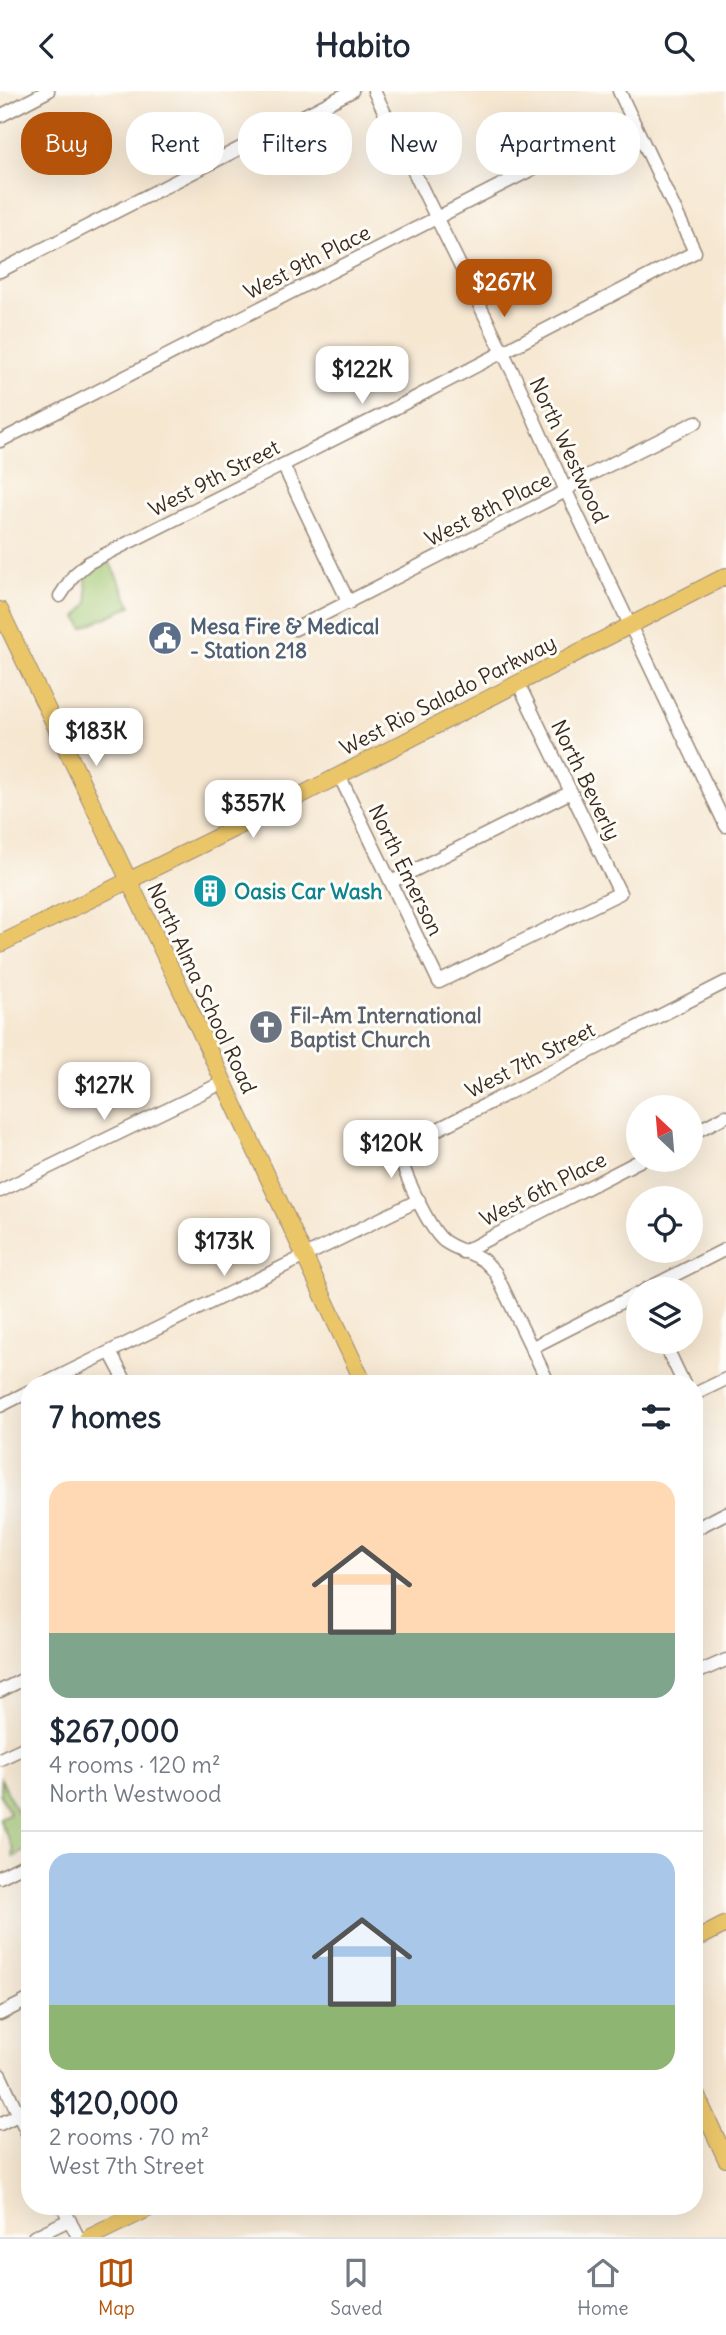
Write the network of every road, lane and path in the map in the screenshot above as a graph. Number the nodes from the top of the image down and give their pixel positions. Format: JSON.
{"nodes":[{"id":1,"x":48,"y":91,"type":"edge"},
{"id":2,"x":352,"y":91,"type":"edge"},
{"id":3,"x":374,"y":91,"type":"edge"},
{"id":4,"x":619,"y":91,"type":"edge"},
{"id":5,"x":629,"y":112,"type":"edge"},
{"id":6,"x":0,"y":116,"type":"edge"},
{"id":7,"x":640,"y":135,"type":"edge"},
{"id":8,"x":519,"y":175,"type":"edge"},
{"id":9,"x":436,"y":217,"type":"junction"},
{"id":10,"x":0,"y":271,"type":"edge"},
{"id":11,"x":503,"y":351,"type":"junction"},
{"id":12,"x":696,"y":422,"type":"dead end"},
{"id":13,"x":0,"y":441,"type":"edge"},
{"id":14,"x":283,"y":465,"type":"junction"},
{"id":15,"x":566,"y":491,"type":"junction"},
{"id":16,"x":726,"y":576,"type":"edge"},
{"id":17,"x":60,"y":596,"type":"dead end"},
{"id":18,"x":349,"y":603,"type":"junction"},
{"id":19,"x":2,"y":620,"type":"edge"},
{"id":20,"x":630,"y":625,"type":"junction"},
{"id":21,"x":295,"y":629,"type":"dead end"},
{"id":22,"x":518,"y":683,"type":"junction"},
{"id":23,"x":339,"y":775,"type":"junction"},
{"id":24,"x":571,"y":792,"type":"junction"},
{"id":25,"x":726,"y":826,"type":"edge"},
{"id":26,"x":129,"y":881,"type":"junction"},
{"id":27,"x":391,"y":882,"type":"junction"},
{"id":28,"x":0,"y":944,"type":"edge"},
{"id":29,"x":439,"y":982,"type":"joint"},
{"id":30,"x":726,"y":982,"type":"edge"},
{"id":31,"x":223,"y":1082,"type":"junction"},
{"id":32,"x":726,"y":1116,"type":"edge"},
{"id":33,"x":704,"y":1127,"type":"edge"},
{"id":34,"x":626,"y":1168,"type":"edge"},
{"id":35,"x":0,"y":1191,"type":"edge"},
{"id":36,"x":419,"y":1200,"type":"junction"},
{"id":37,"x":726,"y":1249,"type":"edge"},
{"id":38,"x":463,"y":1252,"type":"junction"},
{"id":39,"x":305,"y":1257,"type":"junction"},
{"id":40,"x":671,"y":1277,"type":"edge"},
{"id":41,"x":626,"y":1300,"type":"edge"},
{"id":42,"x":531,"y":1348,"type":"junction"},
{"id":43,"x":110,"y":1352,"type":"junction"},
{"id":44,"x":670,"y":1354,"type":"edge"},
{"id":45,"x":63,"y":1375,"type":"edge"},
{"id":46,"x":122,"y":1375,"type":"edge"},
{"id":47,"x":360,"y":1375,"type":"edge"},
{"id":48,"x":544,"y":1375,"type":"edge"},
{"id":49,"x":680,"y":1375,"type":"edge"},
{"id":50,"x":726,"y":1379,"type":"edge"},
{"id":51,"x":703,"y":1390,"type":"edge"},
{"id":52,"x":21,"y":1396,"type":"edge"},
{"id":53,"x":0,"y":1406,"type":"edge"},
{"id":54,"x":726,"y":1514,"type":"edge"},
{"id":55,"x":703,"y":1525,"type":"edge"},
{"id":56,"x":726,"y":1660,"type":"edge"},
{"id":57,"x":703,"y":1670,"type":"edge"},
{"id":58,"x":21,"y":1680,"type":"edge"},
{"id":59,"x":0,"y":1691,"type":"edge"},
{"id":60,"x":21,"y":1749,"type":"edge"},
{"id":61,"x":0,"y":1759,"type":"edge"},
{"id":62,"x":21,"y":1866,"type":"edge"},
{"id":63,"x":0,"y":1877,"type":"edge"},
{"id":64,"x":726,"y":1924,"type":"edge"},
{"id":65,"x":703,"y":1936,"type":"edge"},
{"id":66,"x":21,"y":2004,"type":"edge"},
{"id":67,"x":0,"y":2014,"type":"edge"},
{"id":68,"x":0,"y":2075,"type":"edge"},
{"id":69,"x":703,"y":2109,"type":"edge"},
{"id":70,"x":18,"y":2115,"type":"junction"},
{"id":71,"x":21,"y":2121,"type":"edge"},
{"id":72,"x":0,"y":2124,"type":"edge"},
{"id":73,"x":726,"y":2159,"type":"edge"},
{"id":74,"x":67,"y":2215,"type":"edge"},
{"id":75,"x":135,"y":2215,"type":"edge"},
{"id":76,"x":69,"y":2220,"type":"junction"},
{"id":77,"x":34,"y":2237,"type":"edge"},
{"id":78,"x":78,"y":2237,"type":"edge"},
{"id":79,"x":90,"y":2237,"type":"edge"}],
"edges":[{"from":1,"to":6,"type":"street"},
{"from":2,"to":10,"type":"street"},
{"from":3,"to":9,"type":"street","name":"North Westwood"},
{"from":4,"to":5,"type":"street"},
{"from":7,"to":11,"type":"street","name":"West 9th Street"},
{"from":8,"to":9,"type":"street","name":"West 9th Place"},
{"from":9,"to":11,"type":"street","name":"North Westwood"},
{"from":9,"to":13,"type":"street","name":"West 9th Place"},
{"from":11,"to":14,"type":"street","name":"West 9th Street"},
{"from":11,"to":15,"type":"street","name":"North Westwood"},
{"from":12,"to":15,"type":"street","name":"West 8th Place"},
{"from":14,"to":17,"type":"street","name":"West 9th Street"},
{"from":14,"to":18,"type":"street"},
{"from":15,"to":18,"type":"street","name":"West 8th Place"},
{"from":15,"to":20,"type":"street","name":"North Westwood"},
{"from":16,"to":20,"type":"main road","name":"West Rio Salado Parkway"},
{"from":18,"to":21,"type":"street","name":"West 8th Place"},
{"from":19,"to":26,"type":"main road","name":"North Alma School Road"},
{"from":20,"to":22,"type":"main road","name":"West Rio Salado Parkway"},
{"from":20,"to":25,"type":"street","name":"North Westwood"},
{"from":22,"to":23,"type":"main road","name":"West Rio Salado Parkway"},
{"from":22,"to":24,"type":"street","name":"North Beverly"},
{"from":23,"to":26,"type":"main road","name":"West Rio Salado Parkway"},
{"from":23,"to":27,"type":"street","name":"North Emerson"},
{"from":24,"to":27,"type":"street"},
{"from":24,"to":29,"type":"street","name":"North Beverly"},
{"from":26,"to":28,"type":"main road","name":"West Rio Salado Parkway"},
{"from":26,"to":31,"type":"main road","name":"North Alma School Road"},
{"from":27,"to":29,"type":"street","name":"North Emerson"},
{"from":30,"to":36,"type":"street","name":"West 7th Street"},
{"from":31,"to":35,"type":"street"},
{"from":31,"to":39,"type":"main road","name":"North Alma School Road"},
{"from":32,"to":33,"type":"street"},
{"from":34,"to":38,"type":"street","name":"West 6th Place"},
{"from":36,"to":38,"type":"street"},
{"from":36,"to":39,"type":"street"},
{"from":37,"to":40,"type":"street"},
{"from":38,"to":42,"type":"street"},
{"from":39,"to":43,"type":"street"},
{"from":39,"to":47,"type":"main road","name":"North Alma School Road"},
{"from":41,"to":42,"type":"street"},
{"from":42,"to":48,"type":"street"},
{"from":43,"to":45,"type":"street"},
{"from":43,"to":46,"type":"street"},
{"from":44,"to":49,"type":"street"},
{"from":50,"to":51,"type":"street"},
{"from":52,"to":53,"type":"street"},
{"from":54,"to":55,"type":"street"},
{"from":56,"to":57,"type":"street"},
{"from":58,"to":59,"type":"street"},
{"from":60,"to":61,"type":"street"},
{"from":62,"to":63,"type":"street"},
{"from":64,"to":65,"type":"main road"},
{"from":66,"to":67,"type":"street"},
{"from":68,"to":70,"type":"street"},
{"from":69,"to":73,"type":"main road"},
{"from":70,"to":71,"type":"street"},
{"from":70,"to":72,"type":"street"},
{"from":74,"to":76,"type":"street"},
{"from":75,"to":79,"type":"main road"},
{"from":76,"to":77,"type":"street"},
{"from":76,"to":78,"type":"street"}]}
